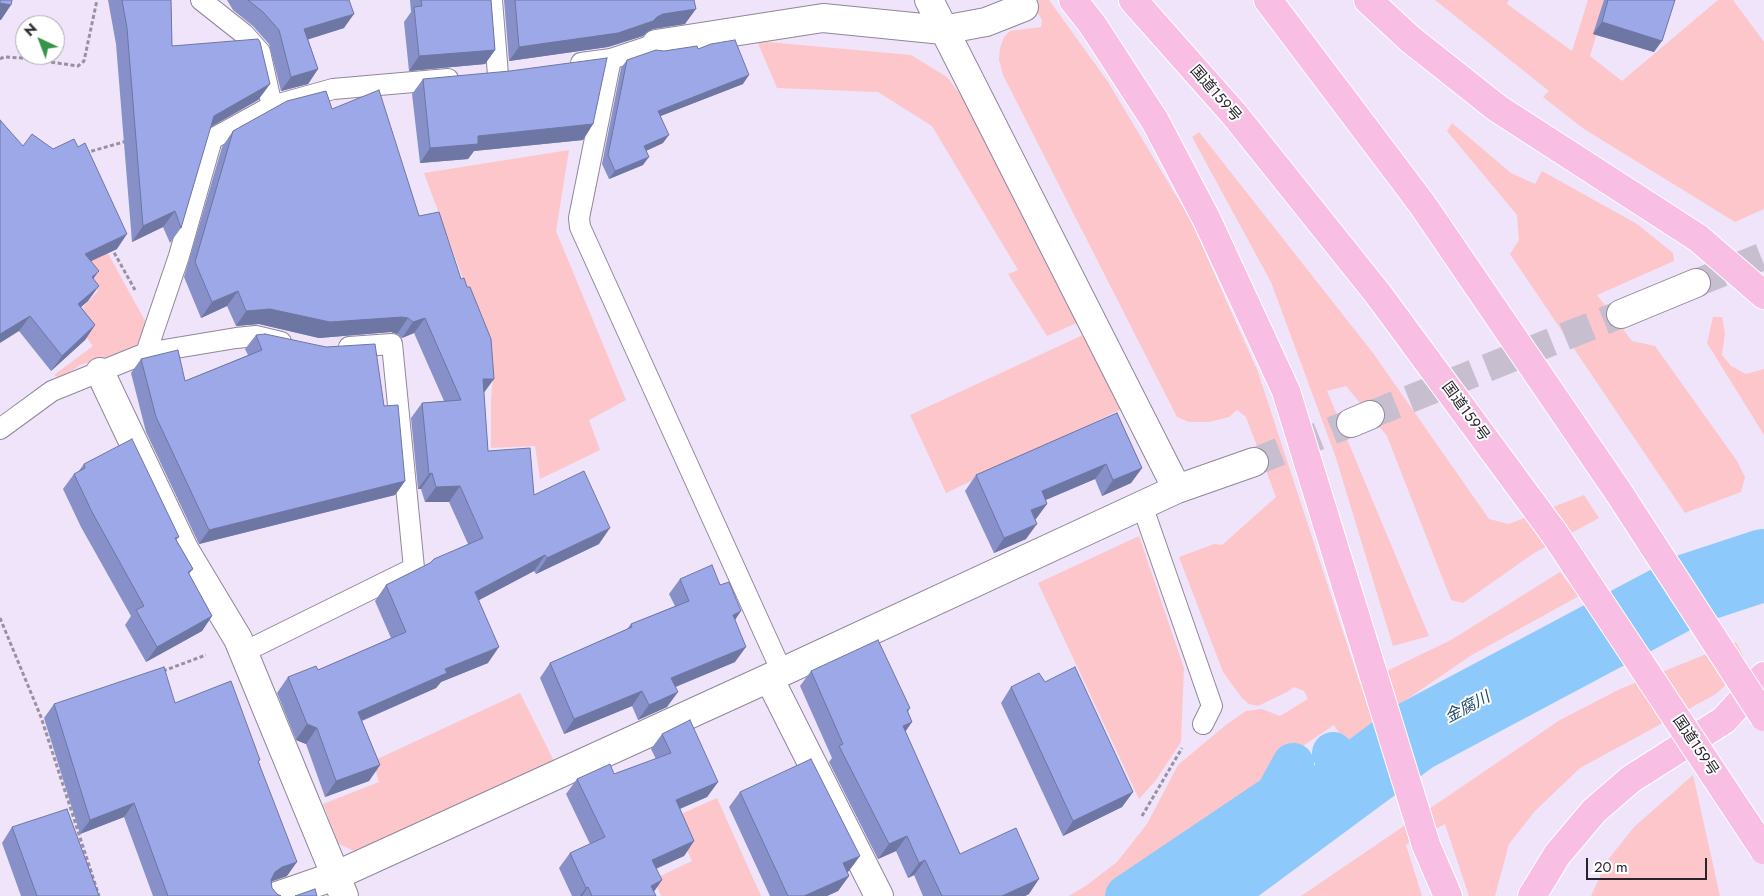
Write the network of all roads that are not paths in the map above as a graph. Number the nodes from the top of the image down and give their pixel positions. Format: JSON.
{"nodes":[{"id":1,"x":201,"y":0,"type":"edge"},
{"id":2,"x":492,"y":0,"type":"edge"},
{"id":3,"x":929,"y":0,"type":"edge"},
{"id":4,"x":1073,"y":0,"type":"edge"},
{"id":5,"x":1133,"y":0,"type":"edge"},
{"id":6,"x":1268,"y":0,"type":"edge"},
{"id":7,"x":1368,"y":0,"type":"edge"},
{"id":8,"x":1024,"y":7,"type":"dead end"},
{"id":9,"x":943,"y":30,"type":"junction"},
{"id":10,"x":656,"y":44,"type":"joint"},
{"id":11,"x":611,"y":59,"type":"junction"},
{"id":12,"x":563,"y":66,"type":"edge"},
{"id":13,"x":272,"y":106,"type":"junction"},
{"id":14,"x":1696,"y":284,"type":"tunnel mouth"},
{"id":15,"x":1764,"y":296,"type":"edge"},
{"id":16,"x":1621,"y":314,"type":"tunnel mouth"},
{"id":17,"x":300,"y":346,"type":"edge"},
{"id":18,"x":327,"y":349,"type":"edge"},
{"id":19,"x":146,"y":353,"type":"junction"},
{"id":20,"x":100,"y":372,"type":"junction"},
{"id":21,"x":0,"y":430,"type":"edge"},
{"id":22,"x":1254,"y":462,"type":"tunnel mouth"},
{"id":23,"x":1177,"y":489,"type":"junction"},
{"id":24,"x":1142,"y":505,"type":"junction"},
{"id":25,"x":242,"y":647,"type":"junction"},
{"id":26,"x":775,"y":675,"type":"junction"},
{"id":27,"x":1764,"y":676,"type":"edge"},
{"id":28,"x":1764,"y":717,"type":"edge"},
{"id":29,"x":1203,"y":724,"type":"road end"},
{"id":30,"x":1764,"y":850,"type":"edge"},
{"id":31,"x":339,"y":886,"type":"edge"},
{"id":32,"x":277,"y":896,"type":"edge"},
{"id":33,"x":879,"y":896,"type":"edge"},
{"id":34,"x":1448,"y":896,"type":"edge"},
{"id":35,"x":1532,"y":896,"type":"edge"}],
"edges":[{"from":1,"to":13,"type":"lane"},
{"from":2,"to":13,"type":"lane"},
{"from":3,"to":9,"type":"street"},
{"from":4,"to":34,"type":"highway"},
{"from":5,"to":30,"type":"highway","name":"国道159号","bridge":true},
{"from":6,"to":28,"type":"highway","bridge":true},
{"from":7,"to":15,"type":"highway"},
{"from":8,"to":9,"type":"street"},
{"from":9,"to":10,"type":"street"},
{"from":9,"to":23,"type":"street"},
{"from":10,"to":11,"type":"lane"},
{"from":11,"to":12,"type":"lane"},
{"from":11,"to":26,"type":"lane"},
{"from":13,"to":19,"type":"lane"},
{"from":14,"to":16,"type":"street"},
{"from":17,"to":19,"type":"lane"},
{"from":18,"to":25,"type":"lane"},
{"from":19,"to":20,"type":"lane"},
{"from":20,"to":21,"type":"lane"},
{"from":20,"to":25,"type":"street"},
{"from":22,"to":23,"type":"street"},
{"from":23,"to":24,"type":"street"},
{"from":24,"to":26,"type":"street"},
{"from":24,"to":29,"type":"lane"},
{"from":25,"to":31,"type":"street"},
{"from":26,"to":31,"type":"street"},
{"from":26,"to":33,"type":"street"},
{"from":27,"to":35,"type":"highway"},
{"from":31,"to":32,"type":"street"}]}
